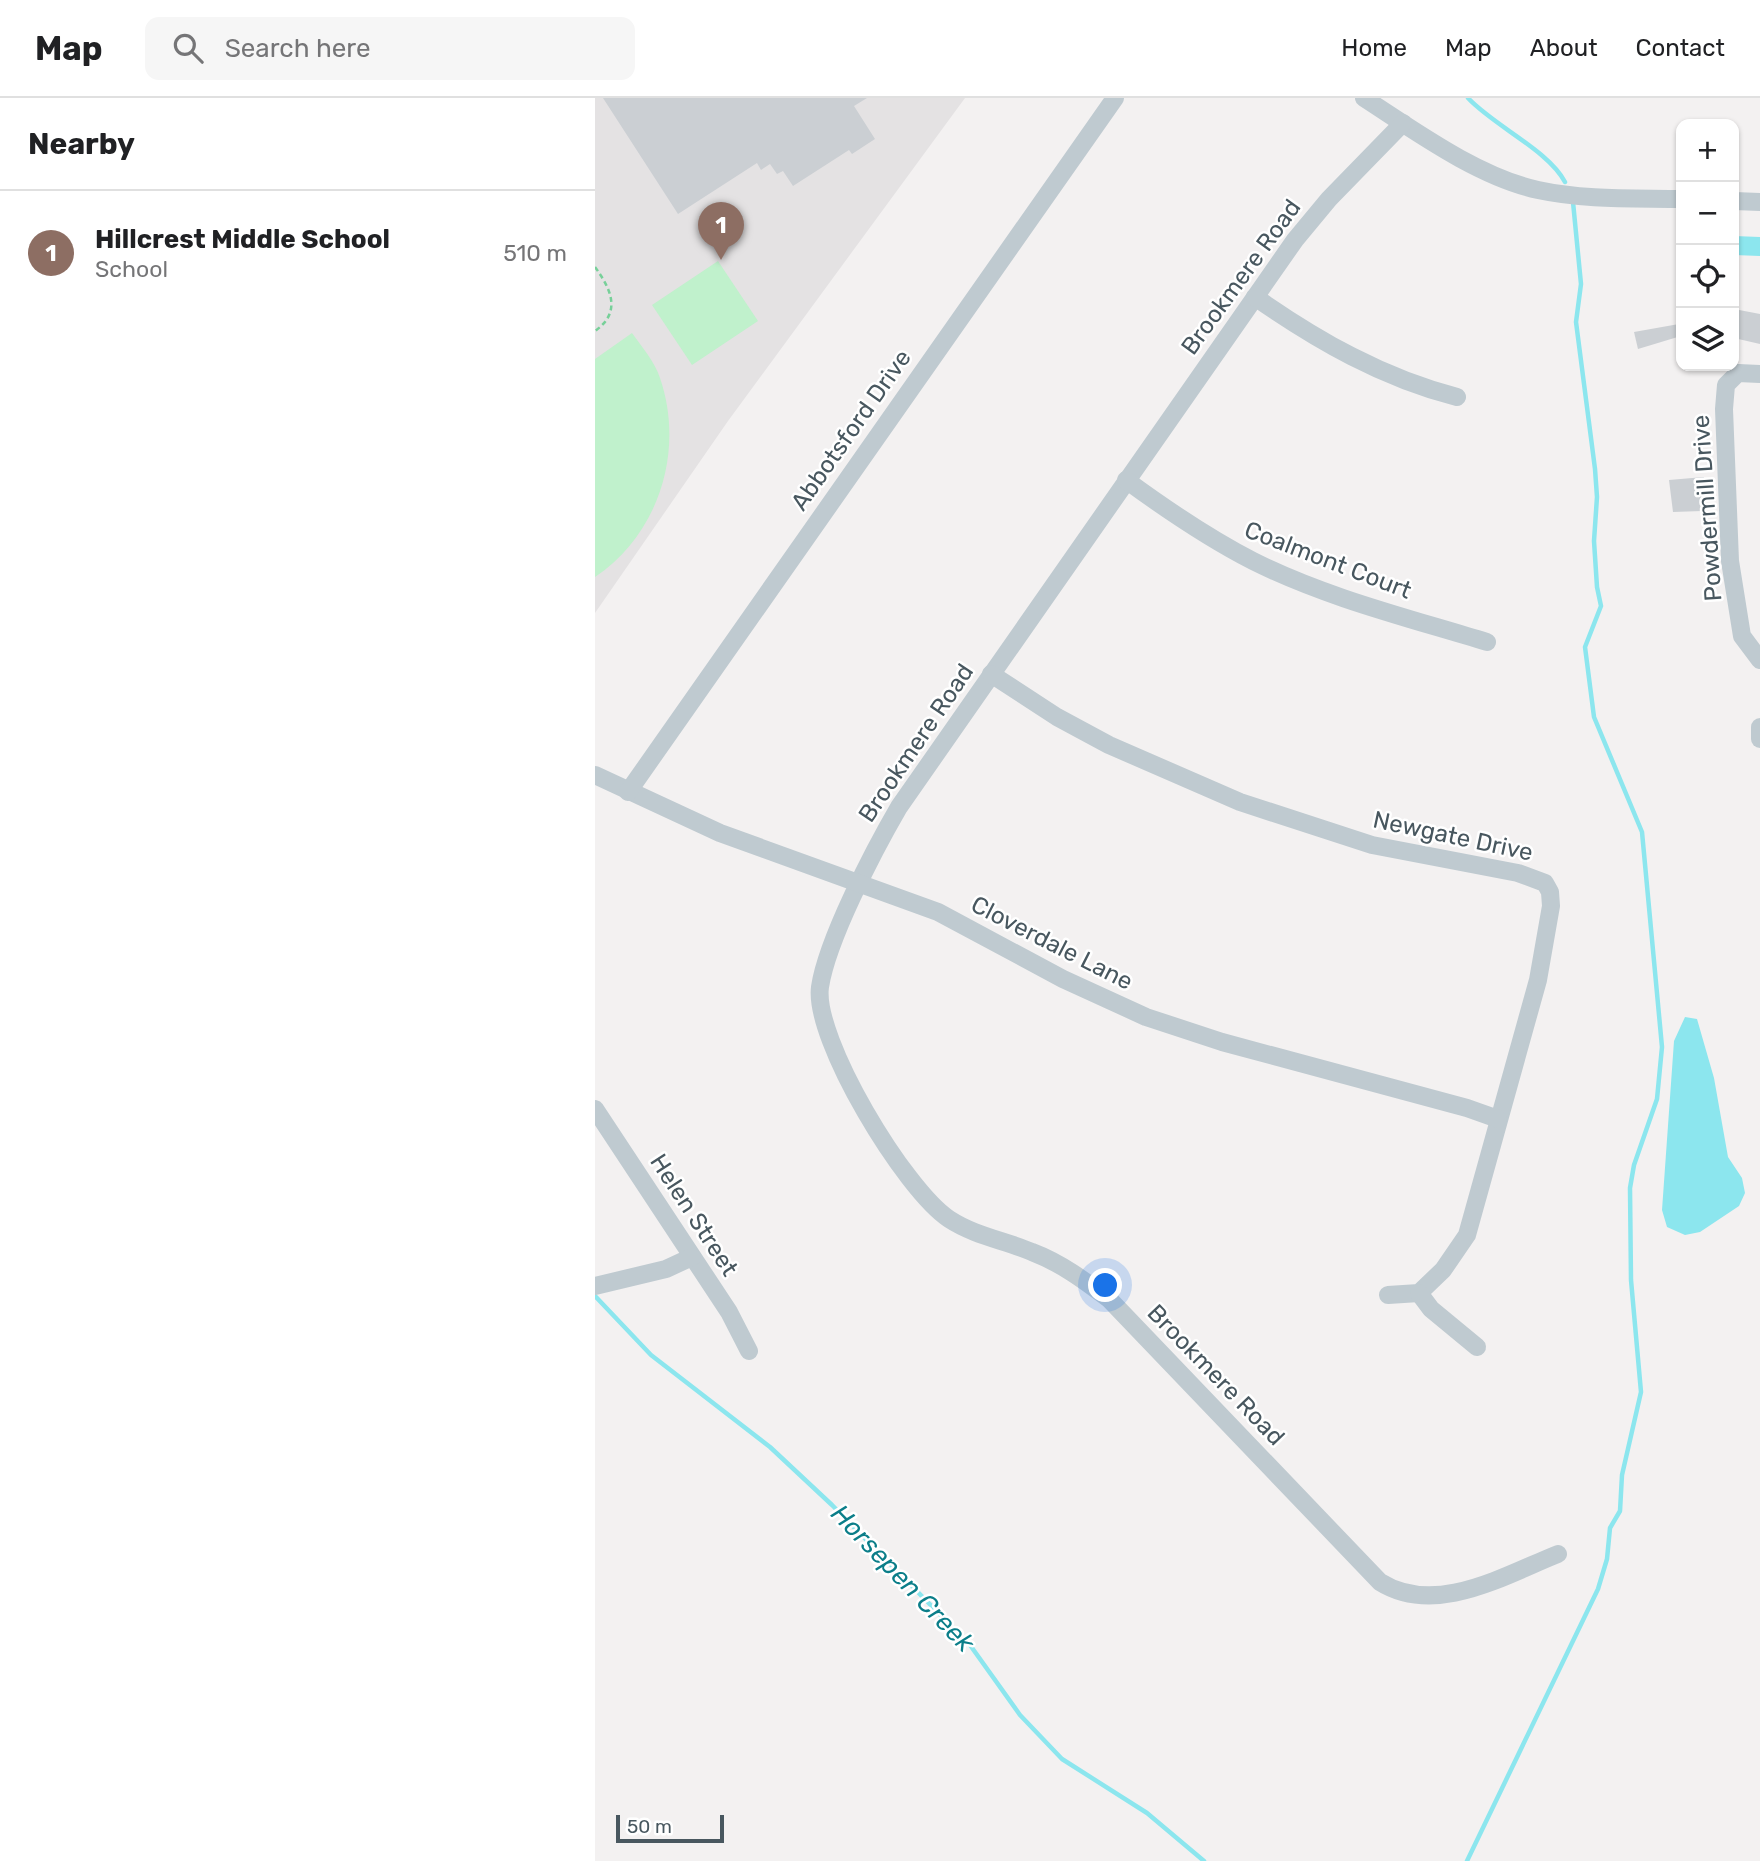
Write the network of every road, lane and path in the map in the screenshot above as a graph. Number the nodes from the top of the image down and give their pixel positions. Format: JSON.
{"nodes":[{"id":1,"x":1115,"y":98,"type":"edge"},
{"id":2,"x":1364,"y":98,"type":"edge"},
{"id":3,"x":1403,"y":123,"type":"junction"},
{"id":4,"x":1676,"y":200,"type":"edge"},
{"id":5,"x":1739,"y":201,"type":"edge"},
{"id":6,"x":1760,"y":202,"type":"edge"},
{"id":7,"x":595,"y":267,"type":"edge"},
{"id":8,"x":1255,"y":297,"type":"junction"},
{"id":9,"x":595,"y":331,"type":"edge"},
{"id":10,"x":1760,"y":374,"type":"edge"},
{"id":11,"x":1457,"y":397,"type":"dead end"},
{"id":12,"x":1126,"y":480,"type":"junction"},
{"id":13,"x":1487,"y":642,"type":"dead end"},
{"id":14,"x":1760,"y":660,"type":"edge"},
{"id":15,"x":991,"y":674,"type":"junction"},
{"id":16,"x":1760,"y":727,"type":"edge"},
{"id":17,"x":1760,"y":738,"type":"edge"},
{"id":18,"x":595,"y":775,"type":"edge"},
{"id":19,"x":628,"y":792,"type":"junction"},
{"id":20,"x":860,"y":882,"type":"junction"},
{"id":21,"x":595,"y":1108,"type":"edge"},
{"id":22,"x":1499,"y":1119,"type":"junction"},
{"id":23,"x":692,"y":1257,"type":"junction"},
{"id":24,"x":595,"y":1286,"type":"edge"},
{"id":25,"x":1419,"y":1293,"type":"junction"},
{"id":26,"x":1388,"y":1296,"type":"dead end"},
{"id":27,"x":1477,"y":1348,"type":"dead end"},
{"id":28,"x":749,"y":1351,"type":"dead end"},
{"id":29,"x":1558,"y":1553,"type":"dead end"}],
"edges":[{"from":1,"to":19,"type":"street","name":"Abbotsford Drive"},
{"from":2,"to":3,"type":"street"},
{"from":3,"to":4,"type":"street"},
{"from":3,"to":8,"type":"street","name":"Brookmere Road"},
{"from":5,"to":6,"type":"street"},
{"from":7,"to":9,"type":"path"},
{"from":8,"to":11,"type":"street"},
{"from":8,"to":12,"type":"street","name":"Brookmere Road"},
{"from":10,"to":14,"type":"street","name":"Powdermill Drive"},
{"from":12,"to":13,"type":"street","name":"Coalmont Court"},
{"from":12,"to":15,"type":"street","name":"Brookmere Road"},
{"from":15,"to":20,"type":"street","name":"Brookmere Road"},
{"from":15,"to":22,"type":"street","name":"Newgate Drive"},
{"from":16,"to":17,"type":"street"},
{"from":18,"to":19,"type":"street","name":"Cloverdale Lane"},
{"from":19,"to":20,"type":"street","name":"Cloverdale Lane"},
{"from":20,"to":22,"type":"street","name":"Cloverdale Lane"},
{"from":20,"to":29,"type":"street","name":"Brookmere Road"},
{"from":21,"to":23,"type":"street","name":"Helen Street"},
{"from":22,"to":25,"type":"street","name":"Newgate Drive"},
{"from":23,"to":24,"type":"street"},
{"from":23,"to":28,"type":"street","name":"Helen Street"},
{"from":25,"to":26,"type":"street"},
{"from":25,"to":27,"type":"street"}]}
